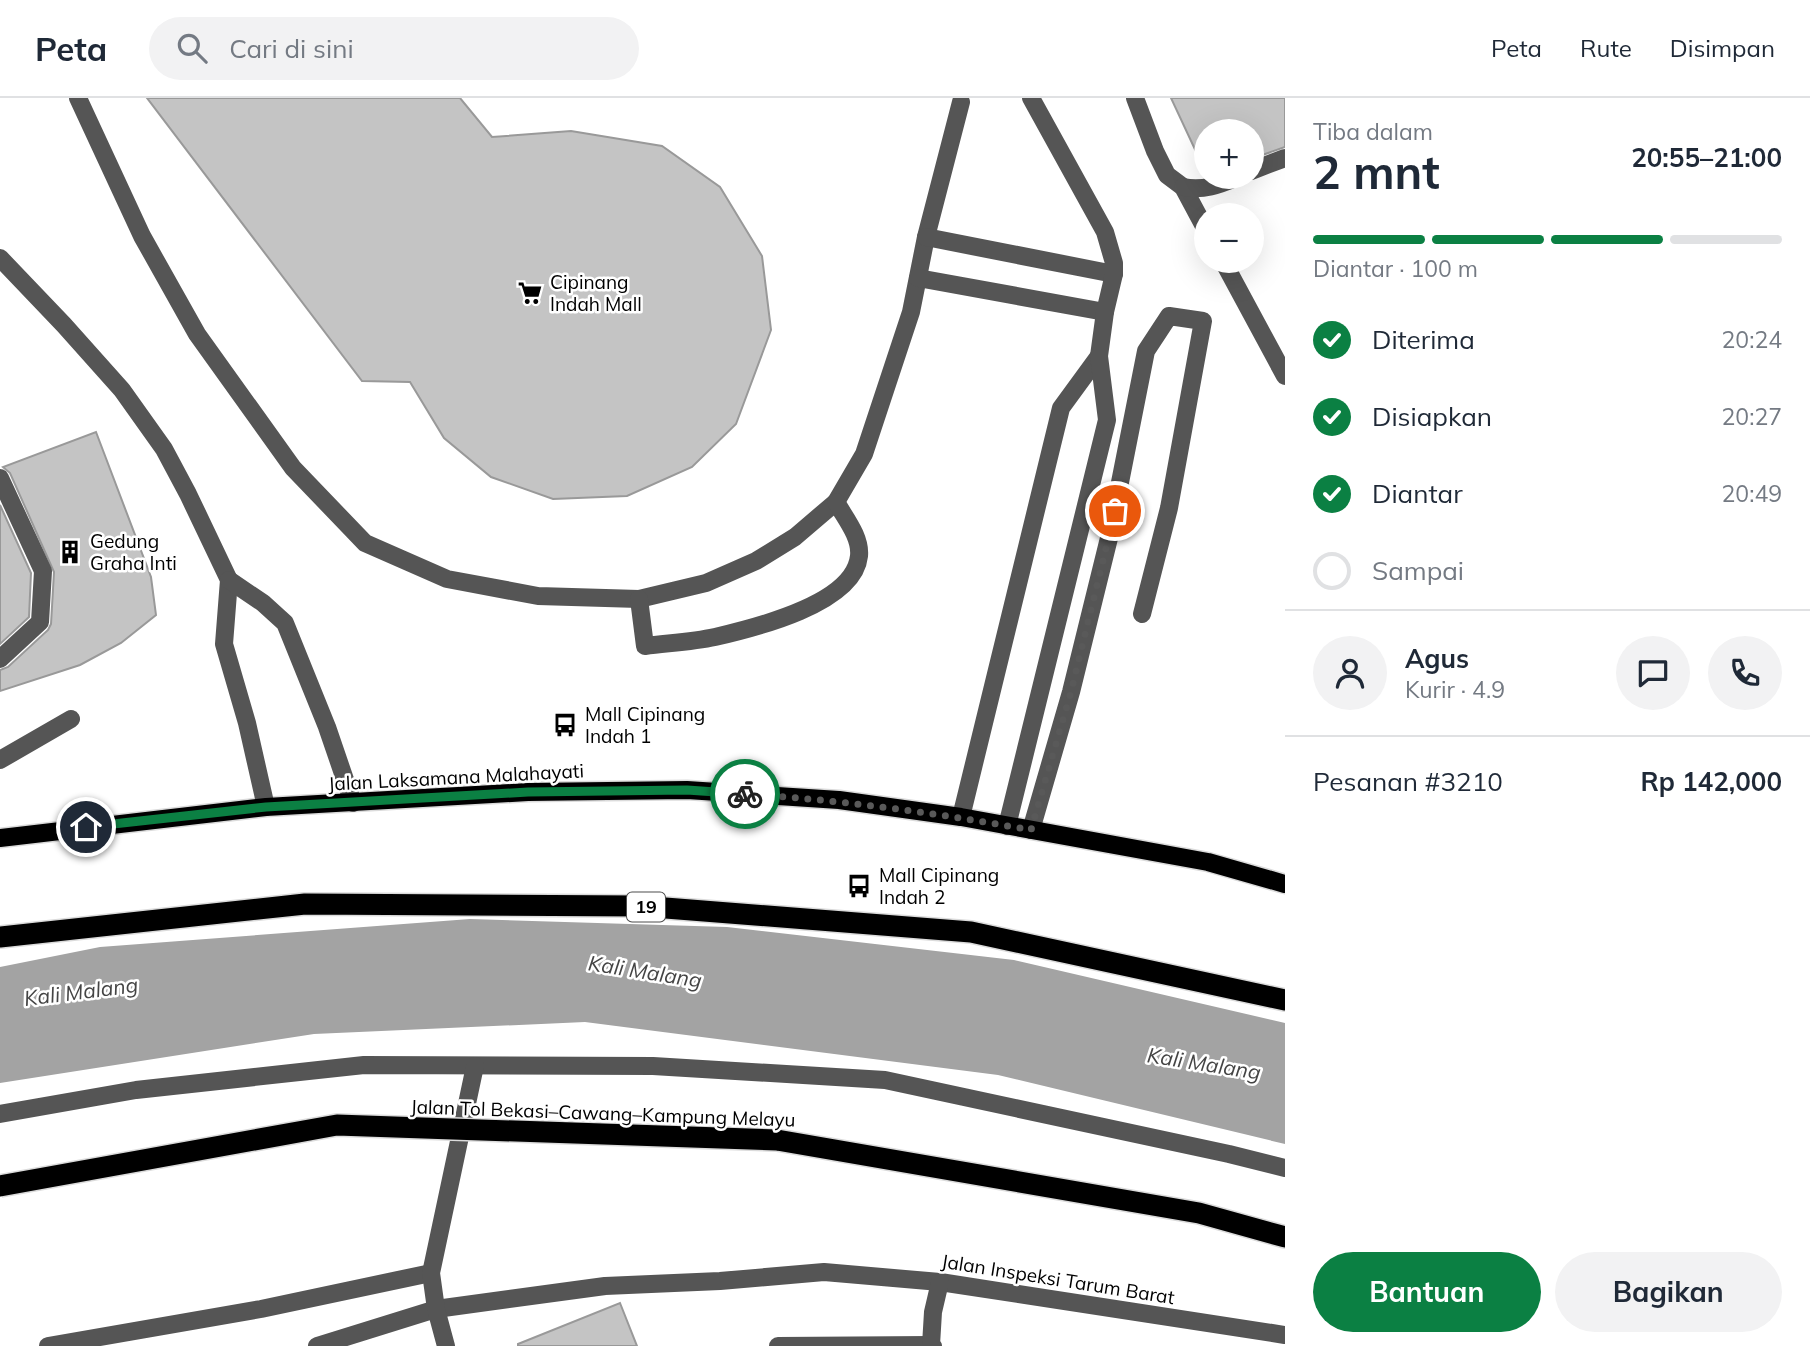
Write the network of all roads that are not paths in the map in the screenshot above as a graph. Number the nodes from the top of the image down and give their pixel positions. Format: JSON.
{"nodes":[{"id":1,"x":78,"y":98,"type":"edge"},
{"id":2,"x":1031,"y":98,"type":"edge"},
{"id":3,"x":1135,"y":98,"type":"edge"},
{"id":4,"x":961,"y":102,"type":"dead end"},
{"id":5,"x":1285,"y":158,"type":"edge"},
{"id":6,"x":1264,"y":166,"type":"edge"},
{"id":7,"x":1183,"y":187,"type":"junction"},
{"id":8,"x":1202,"y":189,"type":"edge"},
{"id":9,"x":1194,"y":208,"type":"edge"},
{"id":10,"x":926,"y":237,"type":"junction"},
{"id":11,"x":0,"y":258,"type":"edge"},
{"id":12,"x":1229,"y":273,"type":"edge"},
{"id":13,"x":1114,"y":274,"type":"junction"},
{"id":14,"x":918,"y":278,"type":"junction"},
{"id":15,"x":1105,"y":312,"type":"junction"},
{"id":16,"x":1099,"y":356,"type":"junction"},
{"id":17,"x":1285,"y":376,"type":"edge"},
{"id":18,"x":0,"y":478,"type":"edge"},
{"id":19,"x":836,"y":502,"type":"junction"},
{"id":20,"x":229,"y":580,"type":"junction"},
{"id":21,"x":639,"y":599,"type":"junction"},
{"id":22,"x":1142,"y":614,"type":"dead end"},
{"id":23,"x":0,"y":659,"type":"edge"},
{"id":24,"x":71,"y":719,"type":"dead end"},
{"id":25,"x":0,"y":760,"type":"edge"},
{"id":26,"x":353,"y":803,"type":"junction"},
{"id":27,"x":266,"y":807,"type":"junction"},
{"id":28,"x":961,"y":817,"type":"junction"},
{"id":29,"x":1007,"y":825,"type":"junction"},
{"id":30,"x":1031,"y":830,"type":"junction"},
{"id":31,"x":0,"y":838,"type":"edge"},
{"id":32,"x":1285,"y":884,"type":"edge"},
{"id":33,"x":0,"y":937,"type":"edge"},
{"id":34,"x":1285,"y":1000,"type":"edge"},
{"id":35,"x":475,"y":1066,"type":"junction"},
{"id":36,"x":0,"y":1114,"type":"edge"},
{"id":37,"x":1285,"y":1168,"type":"edge"},
{"id":38,"x":0,"y":1186,"type":"edge"},
{"id":39,"x":1285,"y":1237,"type":"edge"},
{"id":40,"x":431,"y":1273,"type":"junction"},
{"id":41,"x":940,"y":1282,"type":"junction"},
{"id":42,"x":436,"y":1309,"type":"junction"},
{"id":43,"x":1285,"y":1335,"type":"edge"},
{"id":44,"x":48,"y":1346,"type":"edge"},
{"id":45,"x":317,"y":1346,"type":"edge"},
{"id":46,"x":446,"y":1346,"type":"edge"},
{"id":47,"x":778,"y":1346,"type":"edge"},
{"id":48,"x":932,"y":1346,"type":"edge"}],
"edges":[{"from":1,"to":21,"type":"street"},
{"from":2,"to":13,"type":"street"},
{"from":3,"to":7,"type":"street"},
{"from":4,"to":10,"type":"street"},
{"from":5,"to":6,"type":"street"},
{"from":7,"to":8,"type":"street"},
{"from":7,"to":9,"type":"street"},
{"from":10,"to":13,"type":"street"},
{"from":10,"to":14,"type":"street"},
{"from":11,"to":20,"type":"street"},
{"from":12,"to":17,"type":"street"},
{"from":13,"to":15,"type":"street"},
{"from":14,"to":15,"type":"street"},
{"from":14,"to":19,"type":"street"},
{"from":15,"to":16,"type":"street"},
{"from":16,"to":28,"type":"street"},
{"from":16,"to":29,"type":"street"},
{"from":18,"to":23,"type":"street"},
{"from":19,"to":21,"type":"street"},
{"from":19,"to":21,"type":"street"},
{"from":20,"to":26,"type":"street"},
{"from":20,"to":27,"type":"street"},
{"from":22,"to":30,"type":"street"},
{"from":24,"to":25,"type":"street"},
{"from":26,"to":27,"type":"main road","name":"Jalan Laksamana Malahayati"},
{"from":26,"to":28,"type":"main road","name":"Jalan Laksamana Malahayati"},
{"from":27,"to":31,"type":"main road","name":"Jalan Laksamana Malahayati"},
{"from":28,"to":29,"type":"main road","name":"Jalan Laksamana Malahayati"},
{"from":29,"to":30,"type":"main road","name":"Jalan Laksamana Malahayati"},
{"from":30,"to":32,"type":"main road","name":"Jalan Laksamana Malahayati"},
{"from":33,"to":34,"type":"highway","number":"19"},
{"from":35,"to":36,"type":"street"},
{"from":35,"to":37,"type":"street"},
{"from":35,"to":40,"type":"street"},
{"from":38,"to":39,"type":"highway","name":"Jalan Tol Bekasi–Cawang–Kampung Melayu","bridge":true},
{"from":40,"to":42,"type":"street"},
{"from":40,"to":44,"type":"street"},
{"from":41,"to":42,"type":"street","name":"Jalan Inspeksi Tarum Barat"},
{"from":41,"to":43,"type":"street","name":"Jalan Inspeksi Tarum Barat"},
{"from":41,"to":48,"type":"street"},
{"from":42,"to":45,"type":"street","name":"Jalan Inspeksi Tarum Barat"},
{"from":42,"to":46,"type":"street"},
{"from":47,"to":48,"type":"street"}]}
